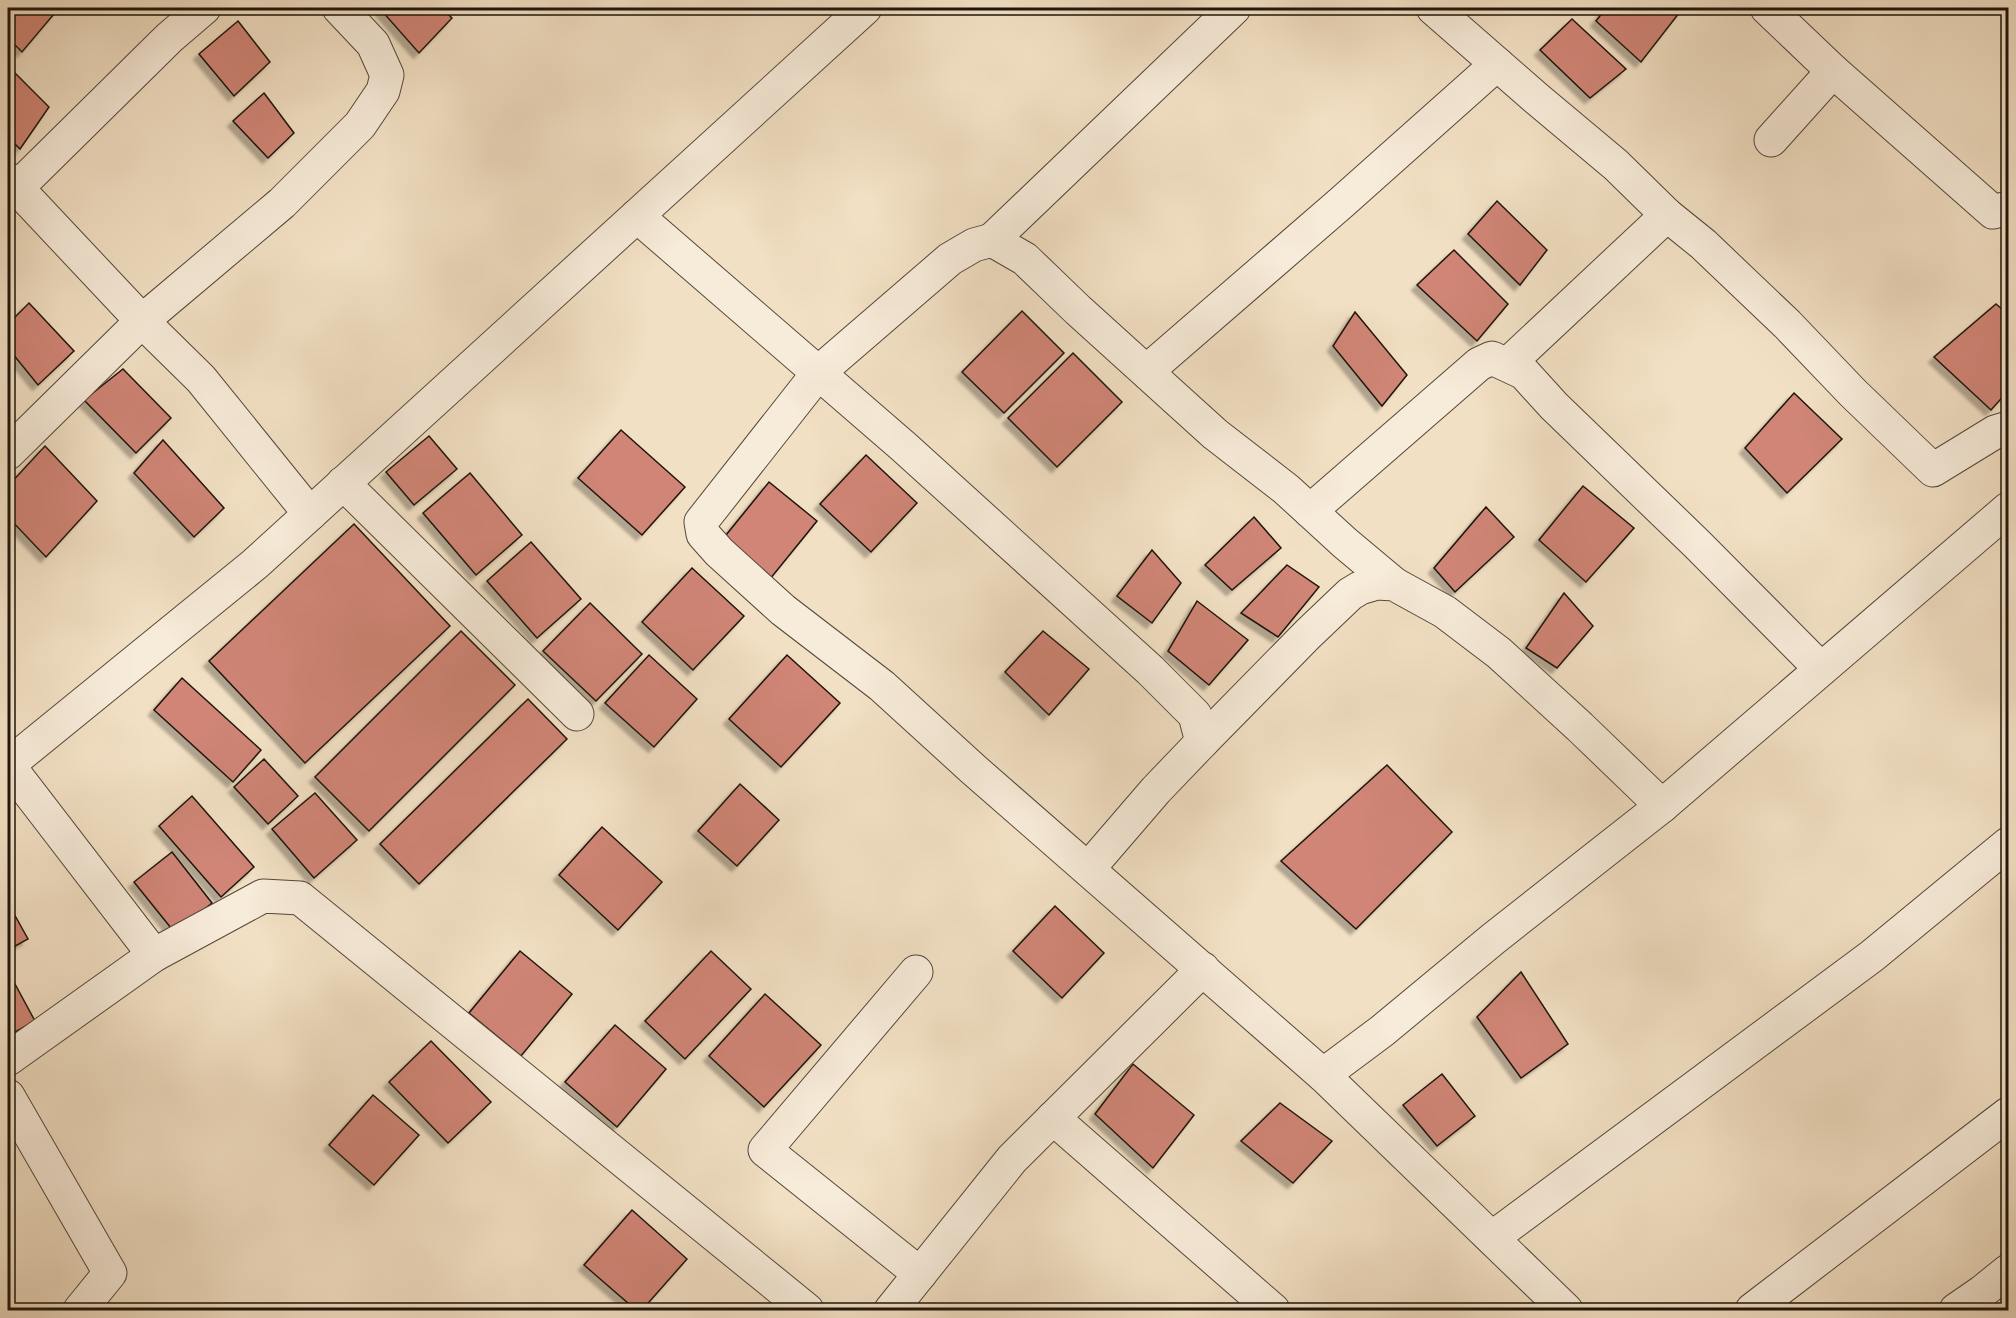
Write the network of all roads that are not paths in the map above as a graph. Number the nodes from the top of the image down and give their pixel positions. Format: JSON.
{"nodes":[{"id":1,"x":204,"y":8,"type":"edge"},
{"id":2,"x":339,"y":8,"type":"edge"},
{"id":3,"x":865,"y":8,"type":"edge"},
{"id":4,"x":1234,"y":8,"type":"edge"},
{"id":5,"x":1433,"y":8,"type":"edge"},
{"id":6,"x":1767,"y":8,"type":"edge"},
{"id":7,"x":1497,"y":64,"type":"junction"},
{"id":8,"x":1833,"y":71,"type":"junction"},
{"id":9,"x":1771,"y":140,"type":"dead end"},
{"id":10,"x":12,"y":183,"type":"edge"},
{"id":11,"x":2008,"y":208,"type":"edge"},
{"id":12,"x":1667,"y":215,"type":"junction"},
{"id":13,"x":637,"y":216,"type":"junction"},
{"id":14,"x":992,"y":240,"type":"junction"},
{"id":15,"x":142,"y":321,"type":"junction"},
{"id":16,"x":1508,"y":364,"type":"junction"},
{"id":17,"x":1147,"y":371,"type":"junction"},
{"id":18,"x":819,"y":372,"type":"junction"},
{"id":19,"x":2008,"y":428,"type":"edge"},
{"id":20,"x":8,"y":453,"type":"edge"},
{"id":21,"x":344,"y":483,"type":"junction"},
{"id":22,"x":2008,"y":509,"type":"edge"},
{"id":23,"x":1310,"y":511,"type":"junction"},
{"id":24,"x":310,"y":514,"type":"junction"},
{"id":25,"x":1394,"y":584,"type":"junction"},
{"id":26,"x":1821,"y":669,"type":"junction"},
{"id":27,"x":577,"y":714,"type":"dead end"},
{"id":28,"x":1202,"y":742,"type":"junction"},
{"id":29,"x":8,"y":765,"type":"edge"},
{"id":30,"x":1662,"y":806,"type":"junction"},
{"id":31,"x":2008,"y":844,"type":"edge"},
{"id":32,"x":1088,"y":869,"type":"junction"},
{"id":33,"x":154,"y":955,"type":"junction"},
{"id":34,"x":1203,"y":969,"type":"junction"},
{"id":35,"x":916,"y":972,"type":"dead end"},
{"id":36,"x":8,"y":1059,"type":"edge"},
{"id":37,"x":1323,"y":1075,"type":"junction"},
{"id":38,"x":8,"y":1096,"type":"edge"},
{"id":39,"x":2008,"y":1114,"type":"edge"},
{"id":40,"x":1053,"y":1118,"type":"junction"},
{"id":41,"x":1492,"y":1238,"type":"junction"},
{"id":42,"x":2008,"y":1270,"type":"edge"},
{"id":43,"x":920,"y":1274,"type":"junction"},
{"id":44,"x":80,"y":1311,"type":"edge"},
{"id":45,"x":807,"y":1311,"type":"edge"},
{"id":46,"x":891,"y":1311,"type":"edge"},
{"id":47,"x":1273,"y":1311,"type":"edge"},
{"id":48,"x":1566,"y":1311,"type":"edge"},
{"id":49,"x":1752,"y":1311,"type":"edge"},
{"id":50,"x":1956,"y":1311,"type":"edge"}],
"edges":[{"from":1,"to":10,"type":"street"},
{"from":2,"to":15,"type":"street"},
{"from":3,"to":13,"type":"street"},
{"from":4,"to":14,"type":"street"},
{"from":5,"to":7,"type":"street"},
{"from":6,"to":8,"type":"street"},
{"from":7,"to":12,"type":"street"},
{"from":7,"to":17,"type":"street"},
{"from":8,"to":9,"type":"street"},
{"from":8,"to":11,"type":"street"},
{"from":10,"to":15,"type":"street"},
{"from":12,"to":16,"type":"street"},
{"from":12,"to":19,"type":"street"},
{"from":13,"to":18,"type":"street"},
{"from":13,"to":21,"type":"street"},
{"from":14,"to":17,"type":"street"},
{"from":14,"to":18,"type":"street"},
{"from":15,"to":20,"type":"street"},
{"from":15,"to":24,"type":"street"},
{"from":16,"to":23,"type":"street"},
{"from":16,"to":26,"type":"street"},
{"from":17,"to":23,"type":"street"},
{"from":18,"to":28,"type":"street"},
{"from":18,"to":32,"type":"street"},
{"from":21,"to":24,"type":"street"},
{"from":21,"to":27,"type":"street"},
{"from":22,"to":26,"type":"street"},
{"from":23,"to":25,"type":"street"},
{"from":24,"to":29,"type":"street"},
{"from":25,"to":28,"type":"street"},
{"from":25,"to":30,"type":"street"},
{"from":26,"to":30,"type":"street"},
{"from":28,"to":32,"type":"street"},
{"from":29,"to":33,"type":"street"},
{"from":30,"to":37,"type":"street"},
{"from":31,"to":41,"type":"street"},
{"from":32,"to":34,"type":"street"},
{"from":33,"to":36,"type":"street"},
{"from":33,"to":45,"type":"street"},
{"from":34,"to":37,"type":"street"},
{"from":34,"to":40,"type":"street"},
{"from":35,"to":43,"type":"street"},
{"from":37,"to":41,"type":"street"},
{"from":38,"to":44,"type":"street"},
{"from":39,"to":49,"type":"street"},
{"from":40,"to":43,"type":"street"},
{"from":40,"to":47,"type":"street"},
{"from":41,"to":48,"type":"street"},
{"from":42,"to":50,"type":"street"},
{"from":43,"to":46,"type":"street"}]}
